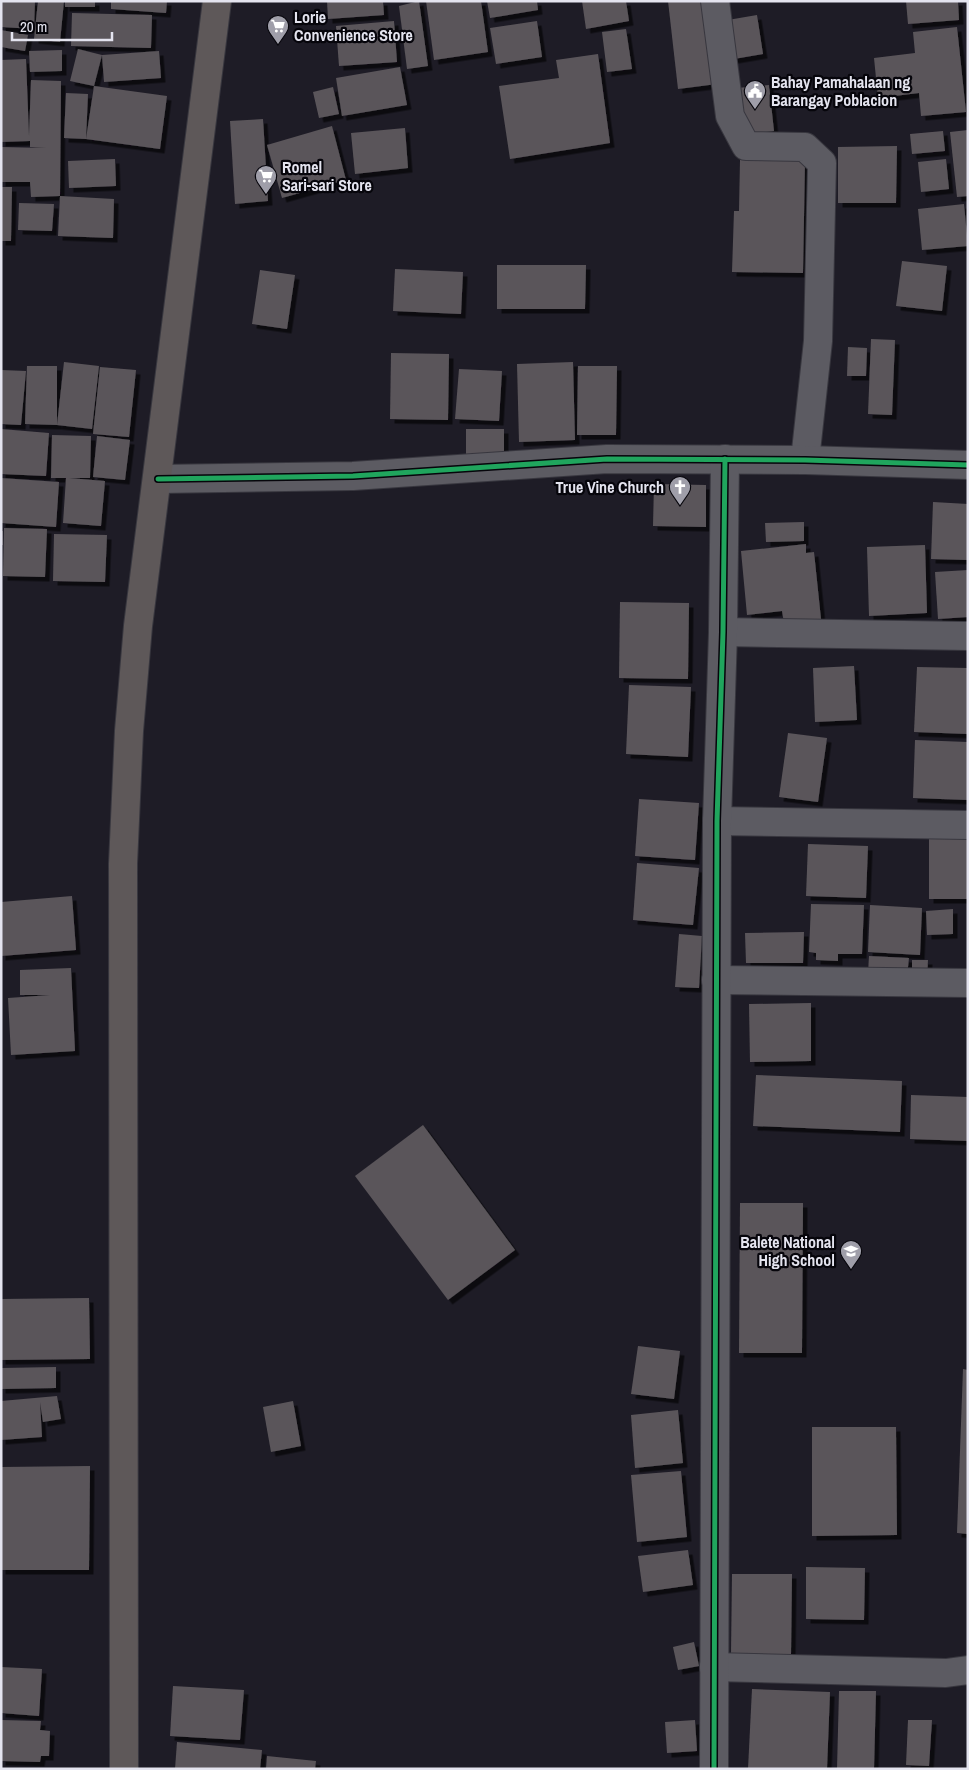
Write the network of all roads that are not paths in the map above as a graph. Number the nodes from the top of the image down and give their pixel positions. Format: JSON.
{"nodes":[{"id":1,"x":217,"y":1,"type":"edge"},
{"id":2,"x":715,"y":1,"type":"edge"},
{"id":3,"x":725,"y":459,"type":"junction"},
{"id":4,"x":805,"y":460,"type":"junction"},
{"id":5,"x":968,"y":465,"type":"edge"},
{"id":6,"x":158,"y":479,"type":"junction"},
{"id":7,"x":723,"y":632,"type":"junction"},
{"id":8,"x":968,"y":636,"type":"edge"},
{"id":9,"x":717,"y":821,"type":"junction"},
{"id":10,"x":968,"y":825,"type":"edge"},
{"id":11,"x":716,"y":980,"type":"junction"},
{"id":12,"x":968,"y":983,"type":"edge"},
{"id":13,"x":714,"y":1667,"type":"junction"},
{"id":14,"x":968,"y":1670,"type":"edge"},
{"id":15,"x":124,"y":1769,"type":"edge"},
{"id":16,"x":714,"y":1769,"type":"edge"}],
"edges":[{"from":1,"to":6,"type":"main road"},
{"from":2,"to":4,"type":"street"},
{"from":3,"to":4,"type":"street"},
{"from":3,"to":6,"type":"street"},
{"from":3,"to":7,"type":"street"},
{"from":4,"to":5,"type":"street"},
{"from":6,"to":15,"type":"main road"},
{"from":7,"to":8,"type":"street"},
{"from":7,"to":9,"type":"street"},
{"from":9,"to":10,"type":"street"},
{"from":9,"to":11,"type":"street"},
{"from":11,"to":12,"type":"street"},
{"from":11,"to":13,"type":"street"},
{"from":13,"to":14,"type":"street"},
{"from":13,"to":16,"type":"street"}]}
